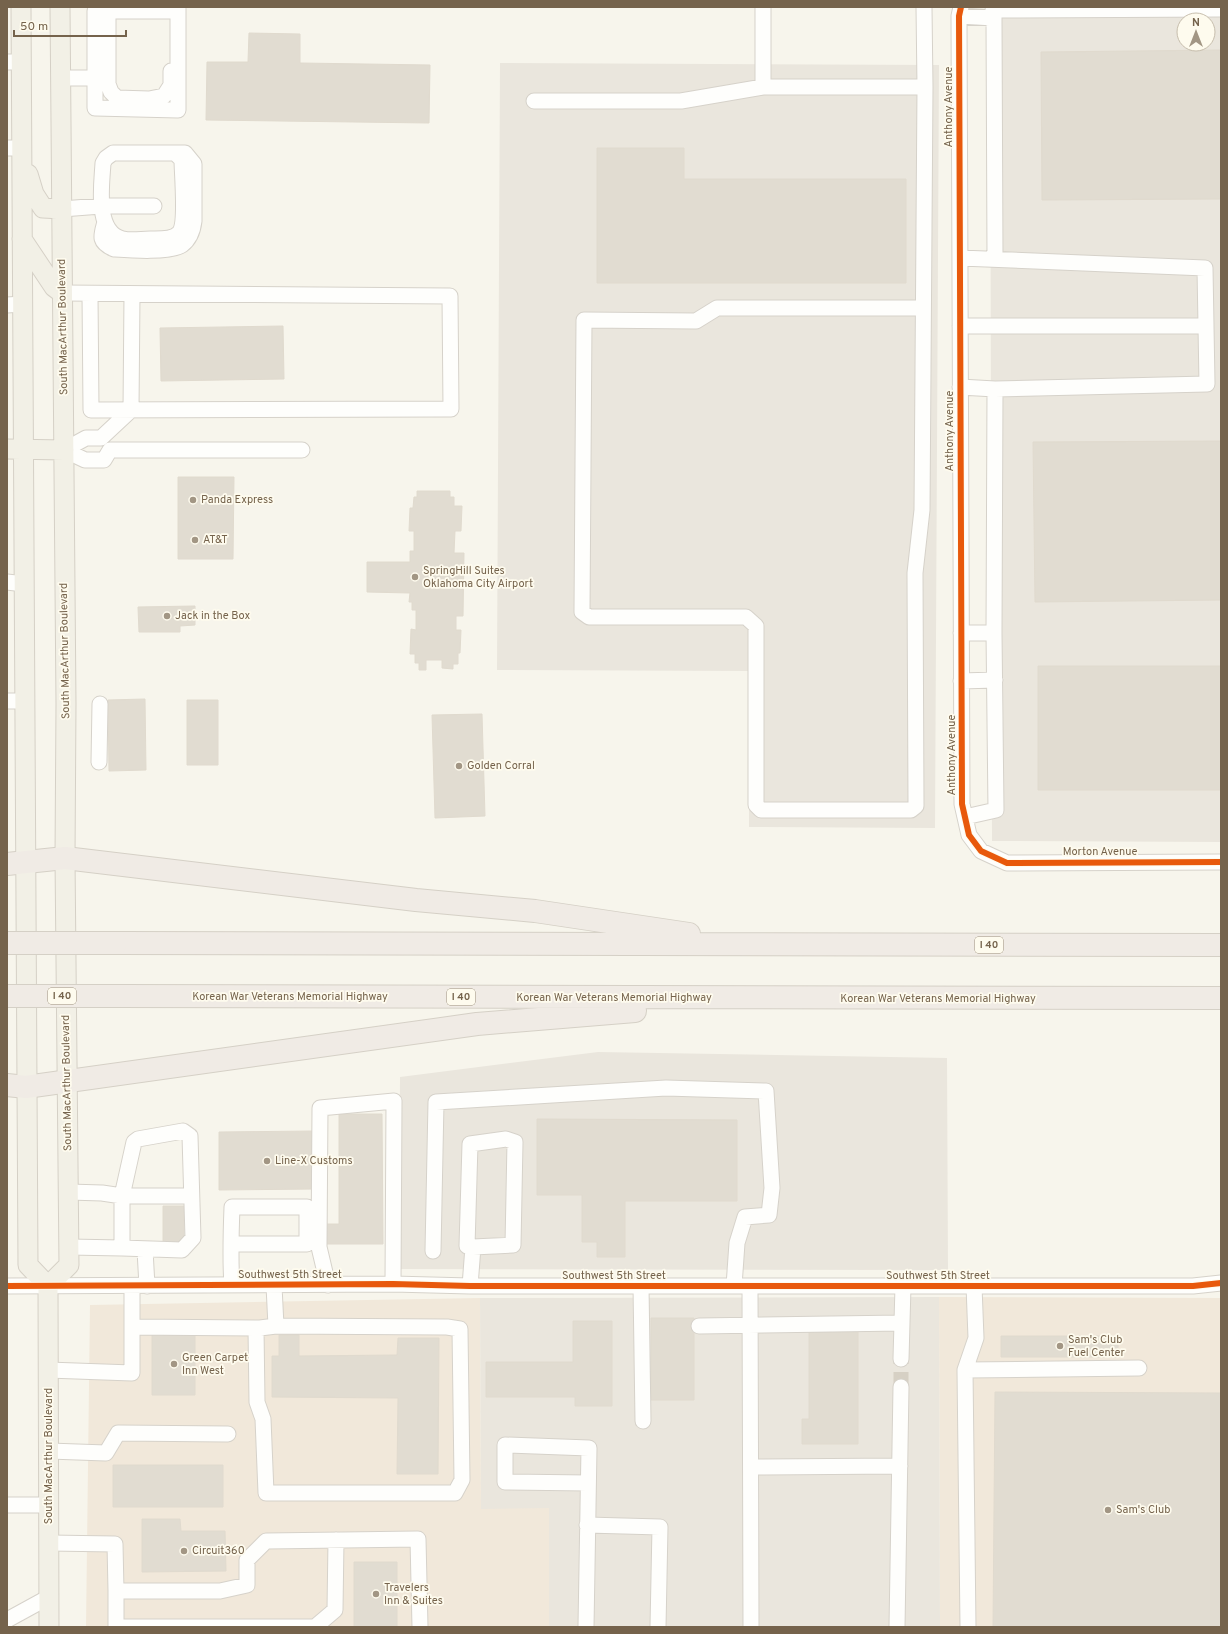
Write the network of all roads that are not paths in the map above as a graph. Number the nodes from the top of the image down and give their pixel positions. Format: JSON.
{"nodes":[{"id":1,"x":21,"y":7,"type":"edge"},
{"id":2,"x":60,"y":7,"type":"edge"},
{"id":3,"x":763,"y":7,"type":"edge"},
{"id":4,"x":924,"y":7,"type":"edge"},
{"id":5,"x":1133,"y":8,"type":"edge"},
{"id":6,"x":1221,"y":9,"type":"edge"},
{"id":7,"x":108,"y":11,"type":"junction"},
{"id":8,"x":960,"y":12,"type":"edge"},
{"id":9,"x":178,"y":14,"type":"edge"},
{"id":10,"x":994,"y":18,"type":"junction"},
{"id":11,"x":14,"y":62,"type":"edge"},
{"id":12,"x":60,"y":78,"type":"junction"},
{"id":13,"x":95,"y":78,"type":"junction"},
{"id":14,"x":763,"y":87,"type":"junction"},
{"id":15,"x":925,"y":87,"type":"junction"},
{"id":16,"x":534,"y":101,"type":"dead end"},
{"id":17,"x":14,"y":148,"type":"edge"},
{"id":18,"x":101,"y":206,"type":"junction"},
{"id":19,"x":154,"y":206,"type":"dead end"},
{"id":20,"x":62,"y":209,"type":"junction"},
{"id":21,"x":22,"y":239,"type":"junction"},
{"id":22,"x":960,"y":258,"type":"junction"},
{"id":23,"x":995,"y":258,"type":"junction"},
{"id":24,"x":62,"y":293,"type":"junction"},
{"id":25,"x":90,"y":294,"type":"junction"},
{"id":26,"x":132,"y":294,"type":"junction"},
{"id":27,"x":15,"y":305,"type":"edge"},
{"id":28,"x":923,"y":308,"type":"junction"},
{"id":29,"x":960,"y":326,"type":"junction"},
{"id":30,"x":1206,"y":326,"type":"junction"},
{"id":31,"x":960,"y":387,"type":"junction"},
{"id":32,"x":995,"y":389,"type":"junction"},
{"id":33,"x":131,"y":410,"type":"junction"},
{"id":34,"x":101,"y":438,"type":"junction"},
{"id":35,"x":15,"y":449,"type":"edge"},
{"id":36,"x":64,"y":450,"type":"junction"},
{"id":37,"x":110,"y":450,"type":"junction"},
{"id":38,"x":302,"y":450,"type":"dead end"},
{"id":39,"x":16,"y":583,"type":"edge"},
{"id":40,"x":961,"y":633,"type":"junction"},
{"id":41,"x":994,"y":633,"type":"junction"},
{"id":42,"x":995,"y":680,"type":"junction"},
{"id":43,"x":961,"y":681,"type":"junction"},
{"id":44,"x":16,"y":701,"type":"edge"},
{"id":45,"x":100,"y":704,"type":"dead end"},
{"id":46,"x":99,"y":762,"type":"dead end"},
{"id":47,"x":965,"y":817,"type":"junction"},
{"id":48,"x":981,"y":851,"type":"joint"},
{"id":49,"x":65,"y":858,"type":"junction"},
{"id":50,"x":1221,"y":862,"type":"edge"},
{"id":51,"x":16,"y":863,"type":"edge"},
{"id":52,"x":7,"y":943,"type":"edge"},
{"id":53,"x":757,"y":945,"type":"junction"},
{"id":54,"x":1221,"y":946,"type":"edge"},
{"id":55,"x":7,"y":996,"type":"edge"},
{"id":56,"x":1221,"y":998,"type":"edge"},
{"id":57,"x":806,"y":999,"type":"junction"},
{"id":58,"x":67,"y":1080,"type":"junction"},
{"id":59,"x":16,"y":1086,"type":"edge"},
{"id":60,"x":69,"y":1192,"type":"junction"},
{"id":61,"x":122,"y":1196,"type":"junction"},
{"id":62,"x":190,"y":1196,"type":"junction"},
{"id":63,"x":231,"y":1244,"type":"junction"},
{"id":64,"x":470,"y":1246,"type":"junction"},
{"id":65,"x":69,"y":1247,"type":"junction"},
{"id":66,"x":122,"y":1248,"type":"junction"},
{"id":67,"x":145,"y":1250,"type":"junction"},
{"id":68,"x":433,"y":1251,"type":"dead end"},
{"id":69,"x":393,"y":1284,"type":"junction"},
{"id":70,"x":1221,"y":1284,"type":"edge"},
{"id":71,"x":232,"y":1285,"type":"junction"},
{"id":72,"x":328,"y":1285,"type":"junction"},
{"id":73,"x":7,"y":1286,"type":"edge"},
{"id":74,"x":48,"y":1286,"type":"junction"},
{"id":75,"x":140,"y":1286,"type":"junction"},
{"id":76,"x":274,"y":1286,"type":"junction"},
{"id":77,"x":470,"y":1286,"type":"junction"},
{"id":78,"x":641,"y":1286,"type":"junction"},
{"id":79,"x":734,"y":1286,"type":"junction"},
{"id":80,"x":750,"y":1286,"type":"junction"},
{"id":81,"x":903,"y":1286,"type":"junction"},
{"id":82,"x":974,"y":1286,"type":"junction"},
{"id":83,"x":902,"y":1323,"type":"junction"},
{"id":84,"x":750,"y":1325,"type":"junction"},
{"id":85,"x":276,"y":1326,"type":"junction"},
{"id":86,"x":699,"y":1326,"type":"dead end"},
{"id":87,"x":132,"y":1327,"type":"junction"},
{"id":88,"x":256,"y":1328,"type":"junction"},
{"id":89,"x":901,"y":1359,"type":"tunnel mouth"},
{"id":90,"x":1139,"y":1368,"type":"dead end"},
{"id":91,"x":48,"y":1370,"type":"junction"},
{"id":92,"x":965,"y":1370,"type":"junction"},
{"id":93,"x":901,"y":1387,"type":"tunnel mouth"},
{"id":94,"x":643,"y":1421,"type":"dead end"},
{"id":95,"x":228,"y":1434,"type":"dead end"},
{"id":96,"x":49,"y":1451,"type":"junction"},
{"id":97,"x":900,"y":1466,"type":"junction"},
{"id":98,"x":751,"y":1467,"type":"junction"},
{"id":99,"x":588,"y":1483,"type":"junction"},
{"id":100,"x":7,"y":1505,"type":"edge"},
{"id":101,"x":49,"y":1505,"type":"junction"},
{"id":102,"x":587,"y":1525,"type":"junction"},
{"id":103,"x":336,"y":1540,"type":"junction"},
{"id":104,"x":49,"y":1543,"type":"junction"},
{"id":105,"x":116,"y":1591,"type":"junction"},
{"id":106,"x":49,"y":1597,"type":"junction"},
{"id":107,"x":7,"y":1620,"type":"edge"},
{"id":108,"x":19,"y":1627,"type":"edge"},
{"id":109,"x":49,"y":1627,"type":"edge"},
{"id":110,"x":116,"y":1627,"type":"edge"},
{"id":111,"x":420,"y":1627,"type":"edge"},
{"id":112,"x":586,"y":1627,"type":"edge"},
{"id":113,"x":658,"y":1627,"type":"edge"},
{"id":114,"x":751,"y":1627,"type":"edge"},
{"id":115,"x":897,"y":1627,"type":"edge"},
{"id":116,"x":968,"y":1627,"type":"edge"}],
"edges":[{"from":1,"to":11,"type":"main road"},
{"from":2,"to":12,"type":"main road","name":"South MacArthur Boulevard"},
{"from":3,"to":14,"type":"street"},
{"from":4,"to":15,"type":"street"},
{"from":5,"to":6,"type":"street"},
{"from":5,"to":10,"type":"street"},
{"from":7,"to":9,"type":"street"},
{"from":7,"to":9,"type":"street"},
{"from":7,"to":13,"type":"street"},
{"from":8,"to":10,"type":"street"},
{"from":8,"to":22,"type":"street","name":"Anthony Avenue"},
{"from":9,"to":13,"type":"street"},
{"from":10,"to":23,"type":"street"},
{"from":11,"to":17,"type":"main road"},
{"from":12,"to":13,"type":"street"},
{"from":12,"to":20,"type":"main road","name":"South MacArthur Boulevard"},
{"from":14,"to":15,"type":"street"},
{"from":14,"to":16,"type":"street"},
{"from":15,"to":28,"type":"street"},
{"from":17,"to":20,"type":"main road"},
{"from":17,"to":21,"type":"main road"},
{"from":18,"to":18,"type":"street"},
{"from":18,"to":19,"type":"street"},
{"from":18,"to":20,"type":"street"},
{"from":20,"to":24,"type":"main road","name":"South MacArthur Boulevard"},
{"from":21,"to":24,"type":"main road"},
{"from":21,"to":27,"type":"main road"},
{"from":22,"to":23,"type":"street"},
{"from":22,"to":29,"type":"street","name":"Anthony Avenue"},
{"from":23,"to":30,"type":"street"},
{"from":24,"to":25,"type":"street"},
{"from":24,"to":36,"type":"main road","name":"South MacArthur Boulevard"},
{"from":25,"to":26,"type":"street"},
{"from":25,"to":33,"type":"street"},
{"from":26,"to":33,"type":"street"},
{"from":26,"to":33,"type":"street"},
{"from":27,"to":35,"type":"main road"},
{"from":28,"to":28,"type":"street"},
{"from":29,"to":30,"type":"street"},
{"from":29,"to":31,"type":"street","name":"Anthony Avenue"},
{"from":30,"to":32,"type":"street"},
{"from":31,"to":32,"type":"street"},
{"from":31,"to":40,"type":"street","name":"Anthony Avenue"},
{"from":32,"to":41,"type":"street"},
{"from":33,"to":34,"type":"street"},
{"from":34,"to":36,"type":"street"},
{"from":34,"to":37,"type":"street"},
{"from":35,"to":36,"type":"main road"},
{"from":35,"to":39,"type":"main road"},
{"from":36,"to":37,"type":"street"},
{"from":36,"to":49,"type":"main road","name":"South MacArthur Boulevard"},
{"from":37,"to":38,"type":"street"},
{"from":39,"to":44,"type":"main road"},
{"from":40,"to":41,"type":"street"},
{"from":40,"to":43,"type":"street","name":"Anthony Avenue"},
{"from":41,"to":42,"type":"street"},
{"from":42,"to":43,"type":"street"},
{"from":42,"to":47,"type":"street"},
{"from":43,"to":47,"type":"street","name":"Anthony Avenue"},
{"from":44,"to":51,"type":"main road"},
{"from":45,"to":46,"type":"street"},
{"from":47,"to":48,"type":"street","name":"Anthony Avenue"},
{"from":48,"to":50,"type":"street","name":"Morton Avenue"},
{"from":49,"to":51,"type":"highway"},
{"from":49,"to":53,"type":"highway"},
{"from":49,"to":58,"type":"main road","name":"South MacArthur Boulevard"},
{"from":51,"to":59,"type":"main road"},
{"from":52,"to":53,"type":"highway","number":"I 40","bridge":true},
{"from":53,"to":54,"type":"highway","number":"I 40"},
{"from":55,"to":57,"type":"highway","name":"Korean War Veterans Memorial Highway","number":"I 40","bridge":true},
{"from":56,"to":57,"type":"highway","name":"Korean War Veterans Memorial Highway","number":"I 40"},
{"from":57,"to":58,"type":"highway"},
{"from":58,"to":59,"type":"highway"},
{"from":58,"to":60,"type":"main road","name":"South MacArthur Boulevard"},
{"from":59,"to":74,"type":"main road"},
{"from":60,"to":61,"type":"street"},
{"from":60,"to":65,"type":"main road","name":"South MacArthur Boulevard"},
{"from":61,"to":62,"type":"street"},
{"from":61,"to":62,"type":"street"},
{"from":61,"to":66,"type":"street"},
{"from":62,"to":67,"type":"street"},
{"from":63,"to":63,"type":"street"},
{"from":63,"to":71,"type":"street"},
{"from":64,"to":64,"type":"street"},
{"from":64,"to":77,"type":"street"},
{"from":65,"to":66,"type":"street"},
{"from":65,"to":74,"type":"main road","name":"South MacArthur Boulevard"},
{"from":66,"to":67,"type":"street"},
{"from":67,"to":75,"type":"street"},
{"from":68,"to":79,"type":"street"},
{"from":69,"to":72,"type":"street","name":"Southwest 5th Street"},
{"from":69,"to":72,"type":"street"},
{"from":69,"to":77,"type":"street","name":"Southwest 5th Street"},
{"from":70,"to":82,"type":"street","name":"Southwest 5th Street"},
{"from":71,"to":75,"type":"street","name":"Southwest 5th Street"},
{"from":71,"to":76,"type":"street","name":"Southwest 5th Street"},
{"from":72,"to":76,"type":"street","name":"Southwest 5th Street"},
{"from":73,"to":74,"type":"street","name":"Southwest 5th Street"},
{"from":74,"to":75,"type":"street","name":"Southwest 5th Street"},
{"from":74,"to":91,"type":"main road","name":"South MacArthur Boulevard"},
{"from":75,"to":87,"type":"street"},
{"from":76,"to":85,"type":"street"},
{"from":77,"to":78,"type":"street","name":"Southwest 5th Street"},
{"from":78,"to":79,"type":"street","name":"Southwest 5th Street"},
{"from":78,"to":94,"type":"street"},
{"from":79,"to":80,"type":"street","name":"Southwest 5th Street"},
{"from":80,"to":81,"type":"street","name":"Southwest 5th Street"},
{"from":80,"to":84,"type":"street"},
{"from":81,"to":82,"type":"street","name":"Southwest 5th Street"},
{"from":81,"to":83,"type":"street"},
{"from":82,"to":92,"type":"street"},
{"from":83,"to":84,"type":"street"},
{"from":83,"to":89,"type":"street"},
{"from":84,"to":86,"type":"street"},
{"from":84,"to":98,"type":"street"},
{"from":85,"to":88,"type":"street"},
{"from":85,"to":88,"type":"street"},
{"from":87,"to":88,"type":"street"},
{"from":87,"to":91,"type":"street"},
{"from":90,"to":92,"type":"street"},
{"from":91,"to":96,"type":"main road","name":"South MacArthur Boulevard"},
{"from":92,"to":116,"type":"street"},
{"from":93,"to":97,"type":"street"},
{"from":95,"to":96,"type":"street"},
{"from":96,"to":101,"type":"main road","name":"South MacArthur Boulevard"},
{"from":97,"to":98,"type":"street"},
{"from":97,"to":115,"type":"street"},
{"from":98,"to":114,"type":"street"},
{"from":99,"to":99,"type":"street"},
{"from":99,"to":102,"type":"street"},
{"from":100,"to":101,"type":"street"},
{"from":101,"to":104,"type":"main road","name":"South MacArthur Boulevard"},
{"from":102,"to":112,"type":"street"},
{"from":102,"to":113,"type":"street"},
{"from":103,"to":105,"type":"street"},
{"from":103,"to":110,"type":"street"},
{"from":103,"to":111,"type":"street"},
{"from":104,"to":105,"type":"street"},
{"from":104,"to":106,"type":"main road","name":"South MacArthur Boulevard"},
{"from":105,"to":110,"type":"street"},
{"from":106,"to":107,"type":"street"},
{"from":106,"to":109,"type":"main road","name":"South MacArthur Boulevard"},
{"from":107,"to":108,"type":"street"}]}
